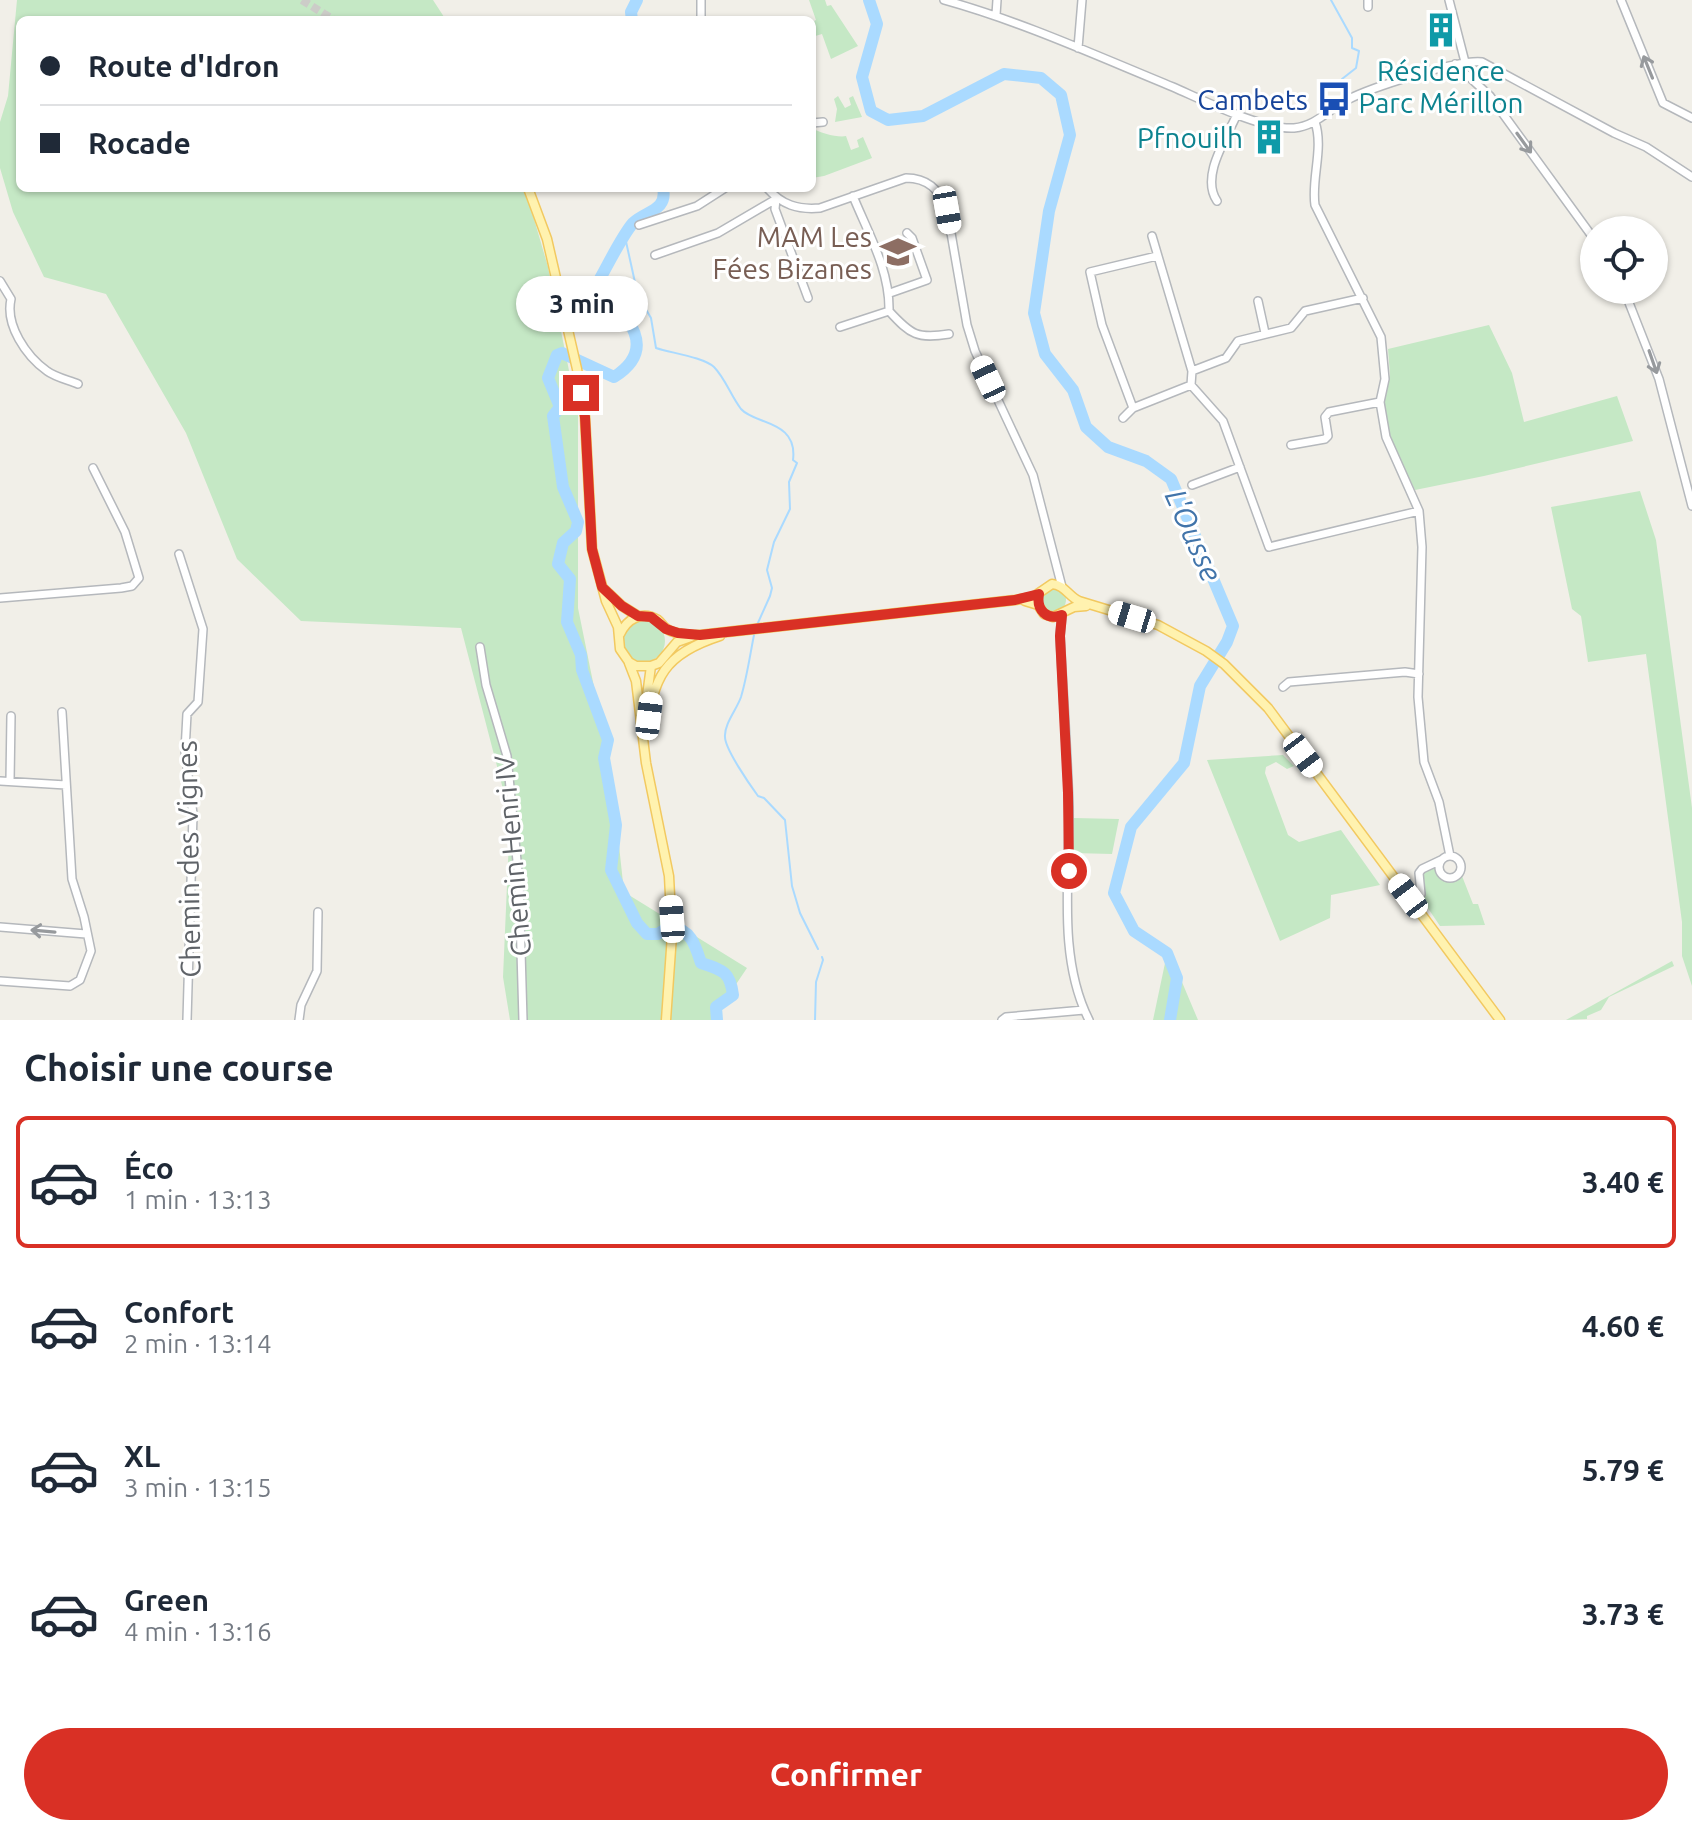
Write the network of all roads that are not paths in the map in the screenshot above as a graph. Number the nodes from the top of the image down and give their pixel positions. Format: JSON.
{"nodes":[{"id":1,"x":944,"y":0,"type":"edge"},
{"id":2,"x":997,"y":0,"type":"edge"},
{"id":3,"x":1082,"y":0,"type":"edge"},
{"id":4,"x":1449,"y":0,"type":"edge"},
{"id":5,"x":1621,"y":0,"type":"edge"},
{"id":6,"x":996,"y":15,"type":"junction"},
{"id":7,"x":1078,"y":48,"type":"junction"},
{"id":8,"x":1465,"y":62,"type":"junction"},
{"id":9,"x":1455,"y":64,"type":"junction"},
{"id":10,"x":1237,"y":114,"type":"junction"},
{"id":11,"x":1692,"y":118,"type":"edge"},
{"id":12,"x":823,"y":122,"type":"dead end"},
{"id":13,"x":1315,"y":122,"type":"junction"},
{"id":14,"x":816,"y":123,"type":"edge"},
{"id":15,"x":1692,"y":177,"type":"edge"},
{"id":16,"x":529,"y":192,"type":"edge"},
{"id":17,"x":719,"y":192,"type":"edge"},
{"id":18,"x":770,"y":192,"type":"edge"},
{"id":19,"x":853,"y":196,"type":"junction"},
{"id":20,"x":776,"y":199,"type":"junction"},
{"id":21,"x":1217,"y":201,"type":"dead end"},
{"id":22,"x":1580,"y":220,"type":"edge"},
{"id":23,"x":639,"y":225,"type":"dead end"},
{"id":24,"x":907,"y":233,"type":"dead end"},
{"id":25,"x":1152,"y":236,"type":"dead end"},
{"id":26,"x":655,"y":255,"type":"dead end"},
{"id":27,"x":1157,"y":256,"type":"junction"},
{"id":28,"x":0,"y":281,"type":"edge"},
{"id":29,"x":890,"y":293,"type":"junction"},
{"id":30,"x":808,"y":298,"type":"dead end"},
{"id":31,"x":1363,"y":298,"type":"junction"},
{"id":32,"x":1258,"y":301,"type":"dead end"},
{"id":33,"x":1630,"y":304,"type":"edge"},
{"id":34,"x":889,"y":311,"type":"junction"},
{"id":35,"x":840,"y":327,"type":"dead end"},
{"id":36,"x":1265,"y":333,"type":"junction"},
{"id":37,"x":949,"y":334,"type":"dead end"},
{"id":38,"x":1192,"y":371,"type":"junction"},
{"id":39,"x":78,"y":384,"type":"dead end"},
{"id":40,"x":1191,"y":385,"type":"junction"},
{"id":41,"x":1380,"y":402,"type":"junction"},
{"id":42,"x":1133,"y":408,"type":"junction"},
{"id":43,"x":1123,"y":418,"type":"dead end"},
{"id":44,"x":1291,"y":445,"type":"dead end"},
{"id":45,"x":1240,"y":467,"type":"junction"},
{"id":46,"x":93,"y":468,"type":"dead end"},
{"id":47,"x":1192,"y":485,"type":"dead end"},
{"id":48,"x":1692,"y":506,"type":"edge"},
{"id":49,"x":1419,"y":511,"type":"junction"},
{"id":50,"x":179,"y":554,"type":"dead end"},
{"id":51,"x":1056,"y":566,"type":"junction"},
{"id":52,"x":1047,"y":586,"type":"junction"},
{"id":53,"x":602,"y":587,"type":"junction"},
{"id":54,"x":1062,"y":587,"type":"junction"},
{"id":55,"x":1039,"y":594,"type":"junction"},
{"id":56,"x":1069,"y":595,"type":"junction"},
{"id":57,"x":0,"y":598,"type":"edge"},
{"id":58,"x":1015,"y":600,"type":"junction"},
{"id":59,"x":1038,"y":605,"type":"junction"},
{"id":60,"x":1107,"y":609,"type":"junction"},
{"id":61,"x":1065,"y":612,"type":"junction"},
{"id":62,"x":638,"y":616,"type":"junction"},
{"id":63,"x":1048,"y":616,"type":"junction"},
{"id":64,"x":666,"y":629,"type":"junction"},
{"id":65,"x":736,"y":631,"type":"junction"},
{"id":66,"x":620,"y":634,"type":"junction"},
{"id":67,"x":700,"y":635,"type":"junction"},
{"id":68,"x":1060,"y":635,"type":"junction"},
{"id":69,"x":480,"y":647,"type":"dead end"},
{"id":70,"x":668,"y":649,"type":"junction"},
{"id":71,"x":629,"y":662,"type":"junction"},
{"id":72,"x":651,"y":666,"type":"junction"},
{"id":73,"x":1419,"y":674,"type":"junction"},
{"id":74,"x":1283,"y":687,"type":"dead end"},
{"id":75,"x":62,"y":712,"type":"dead end"},
{"id":76,"x":11,"y":716,"type":"dead end"},
{"id":77,"x":647,"y":732,"type":"junction"},
{"id":78,"x":0,"y":781,"type":"edge"},
{"id":79,"x":10,"y":781,"type":"junction"},
{"id":80,"x":651,"y":784,"type":"junction"},
{"id":81,"x":66,"y":785,"type":"junction"},
{"id":82,"x":1450,"y":856,"type":"junction"},
{"id":83,"x":1441,"y":860,"type":"junction"},
{"id":84,"x":1421,"y":894,"type":"dead end"},
{"id":85,"x":318,"y":912,"type":"dead end"},
{"id":86,"x":0,"y":927,"type":"edge"},
{"id":87,"x":86,"y":934,"type":"junction"},
{"id":88,"x":0,"y":981,"type":"edge"},
{"id":89,"x":1084,"y":1010,"type":"junction"},
{"id":90,"x":187,"y":1020,"type":"edge"},
{"id":91,"x":299,"y":1020,"type":"edge"},
{"id":92,"x":523,"y":1020,"type":"edge"},
{"id":93,"x":666,"y":1020,"type":"edge"},
{"id":94,"x":1002,"y":1020,"type":"edge"},
{"id":95,"x":1089,"y":1020,"type":"edge"},
{"id":96,"x":1500,"y":1020,"type":"edge"}],
"edges":[{"from":1,"to":6,"type":"street"},
{"from":2,"to":6,"type":"street"},
{"from":3,"to":7,"type":"street"},
{"from":4,"to":8,"type":"street"},
{"from":11,"to":5,"type":"street","one_way":true},
{"from":6,"to":7,"type":"street"},
{"from":7,"to":10,"type":"street"},
{"from":8,"to":9,"type":"street"},
{"from":8,"to":15,"type":"street"},
{"from":9,"to":13,"type":"street"},
{"from":9,"to":22,"type":"street","one_way":true},
{"from":10,"to":13,"type":"street"},
{"from":10,"to":21,"type":"street"},
{"from":12,"to":14,"type":"street"},
{"from":13,"to":31,"type":"street"},
{"from":16,"to":53,"type":"main road"},
{"from":17,"to":23,"type":"street"},
{"from":18,"to":20,"type":"street"},
{"from":19,"to":20,"type":"street"},
{"from":19,"to":29,"type":"street"},
{"from":19,"to":51,"type":"street"},
{"from":20,"to":26,"type":"street"},
{"from":20,"to":30,"type":"street"},
{"from":24,"to":29,"type":"street"},
{"from":25,"to":27,"type":"street"},
{"from":27,"to":38,"type":"street"},
{"from":27,"to":42,"type":"street"},
{"from":28,"to":39,"type":"street"},
{"from":29,"to":34,"type":"street"},
{"from":31,"to":36,"type":"street"},
{"from":31,"to":41,"type":"street"},
{"from":32,"to":36,"type":"street"},
{"from":33,"to":48,"type":"street","one_way":true},
{"from":34,"to":35,"type":"street"},
{"from":34,"to":37,"type":"street"},
{"from":36,"to":38,"type":"street"},
{"from":38,"to":40,"type":"street"},
{"from":40,"to":42,"type":"street"},
{"from":40,"to":45,"type":"street"},
{"from":41,"to":44,"type":"street"},
{"from":41,"to":49,"type":"street"},
{"from":42,"to":43,"type":"street"},
{"from":45,"to":47,"type":"street"},
{"from":45,"to":49,"type":"street"},
{"from":46,"to":57,"type":"street"},
{"from":49,"to":73,"type":"street"},
{"from":50,"to":90,"type":"street","name":"Chemin des Vignes"},
{"from":51,"to":52,"type":"street"},
{"from":51,"to":54,"type":"street"},
{"from":52,"to":54,"type":"main road"},
{"from":52,"to":55,"type":"main road"},
{"from":53,"to":62,"type":"main road"},
{"from":53,"to":66,"type":"main road"},
{"from":54,"to":56,"type":"main road"},
{"from":55,"to":58,"type":"main road"},
{"from":55,"to":59,"type":"main road"},
{"from":56,"to":60,"type":"main road"},
{"from":56,"to":61,"type":"main road"},
{"from":58,"to":59,"type":"main road"},
{"from":58,"to":65,"type":"main road"},
{"from":59,"to":63,"type":"main road"},
{"from":60,"to":61,"type":"main road"},
{"from":60,"to":96,"type":"main road"},
{"from":61,"to":63,"type":"main road"},
{"from":61,"to":68,"type":"street"},
{"from":62,"to":64,"type":"main road"},
{"from":62,"to":66,"type":"main road"},
{"from":63,"to":68,"type":"street"},
{"from":64,"to":67,"type":"main road"},
{"from":64,"to":70,"type":"main road"},
{"from":65,"to":67,"type":"main road"},
{"from":65,"to":77,"type":"main road"},
{"from":66,"to":71,"type":"main road"},
{"from":67,"to":70,"type":"main road"},
{"from":68,"to":89,"type":"street"},
{"from":69,"to":92,"type":"street","name":"Chemin Henri IV"},
{"from":70,"to":72,"type":"main road"},
{"from":71,"to":72,"type":"main road"},
{"from":71,"to":80,"type":"main road"},
{"from":72,"to":77,"type":"main road"},
{"from":73,"to":74,"type":"street"},
{"from":73,"to":82,"type":"street"},
{"from":75,"to":81,"type":"street"},
{"from":76,"to":79,"type":"street"},
{"from":77,"to":80,"type":"main road"},
{"from":78,"to":79,"type":"street"},
{"from":79,"to":81,"type":"street"},
{"from":80,"to":93,"type":"main road"},
{"from":81,"to":87,"type":"street"},
{"from":82,"to":83,"type":"street"},
{"from":82,"to":83,"type":"street"},
{"from":83,"to":84,"type":"street"},
{"from":85,"to":91,"type":"street"},
{"from":87,"to":86,"type":"street","one_way":true},
{"from":87,"to":88,"type":"street"},
{"from":89,"to":94,"type":"street"},
{"from":89,"to":95,"type":"street"}]}
